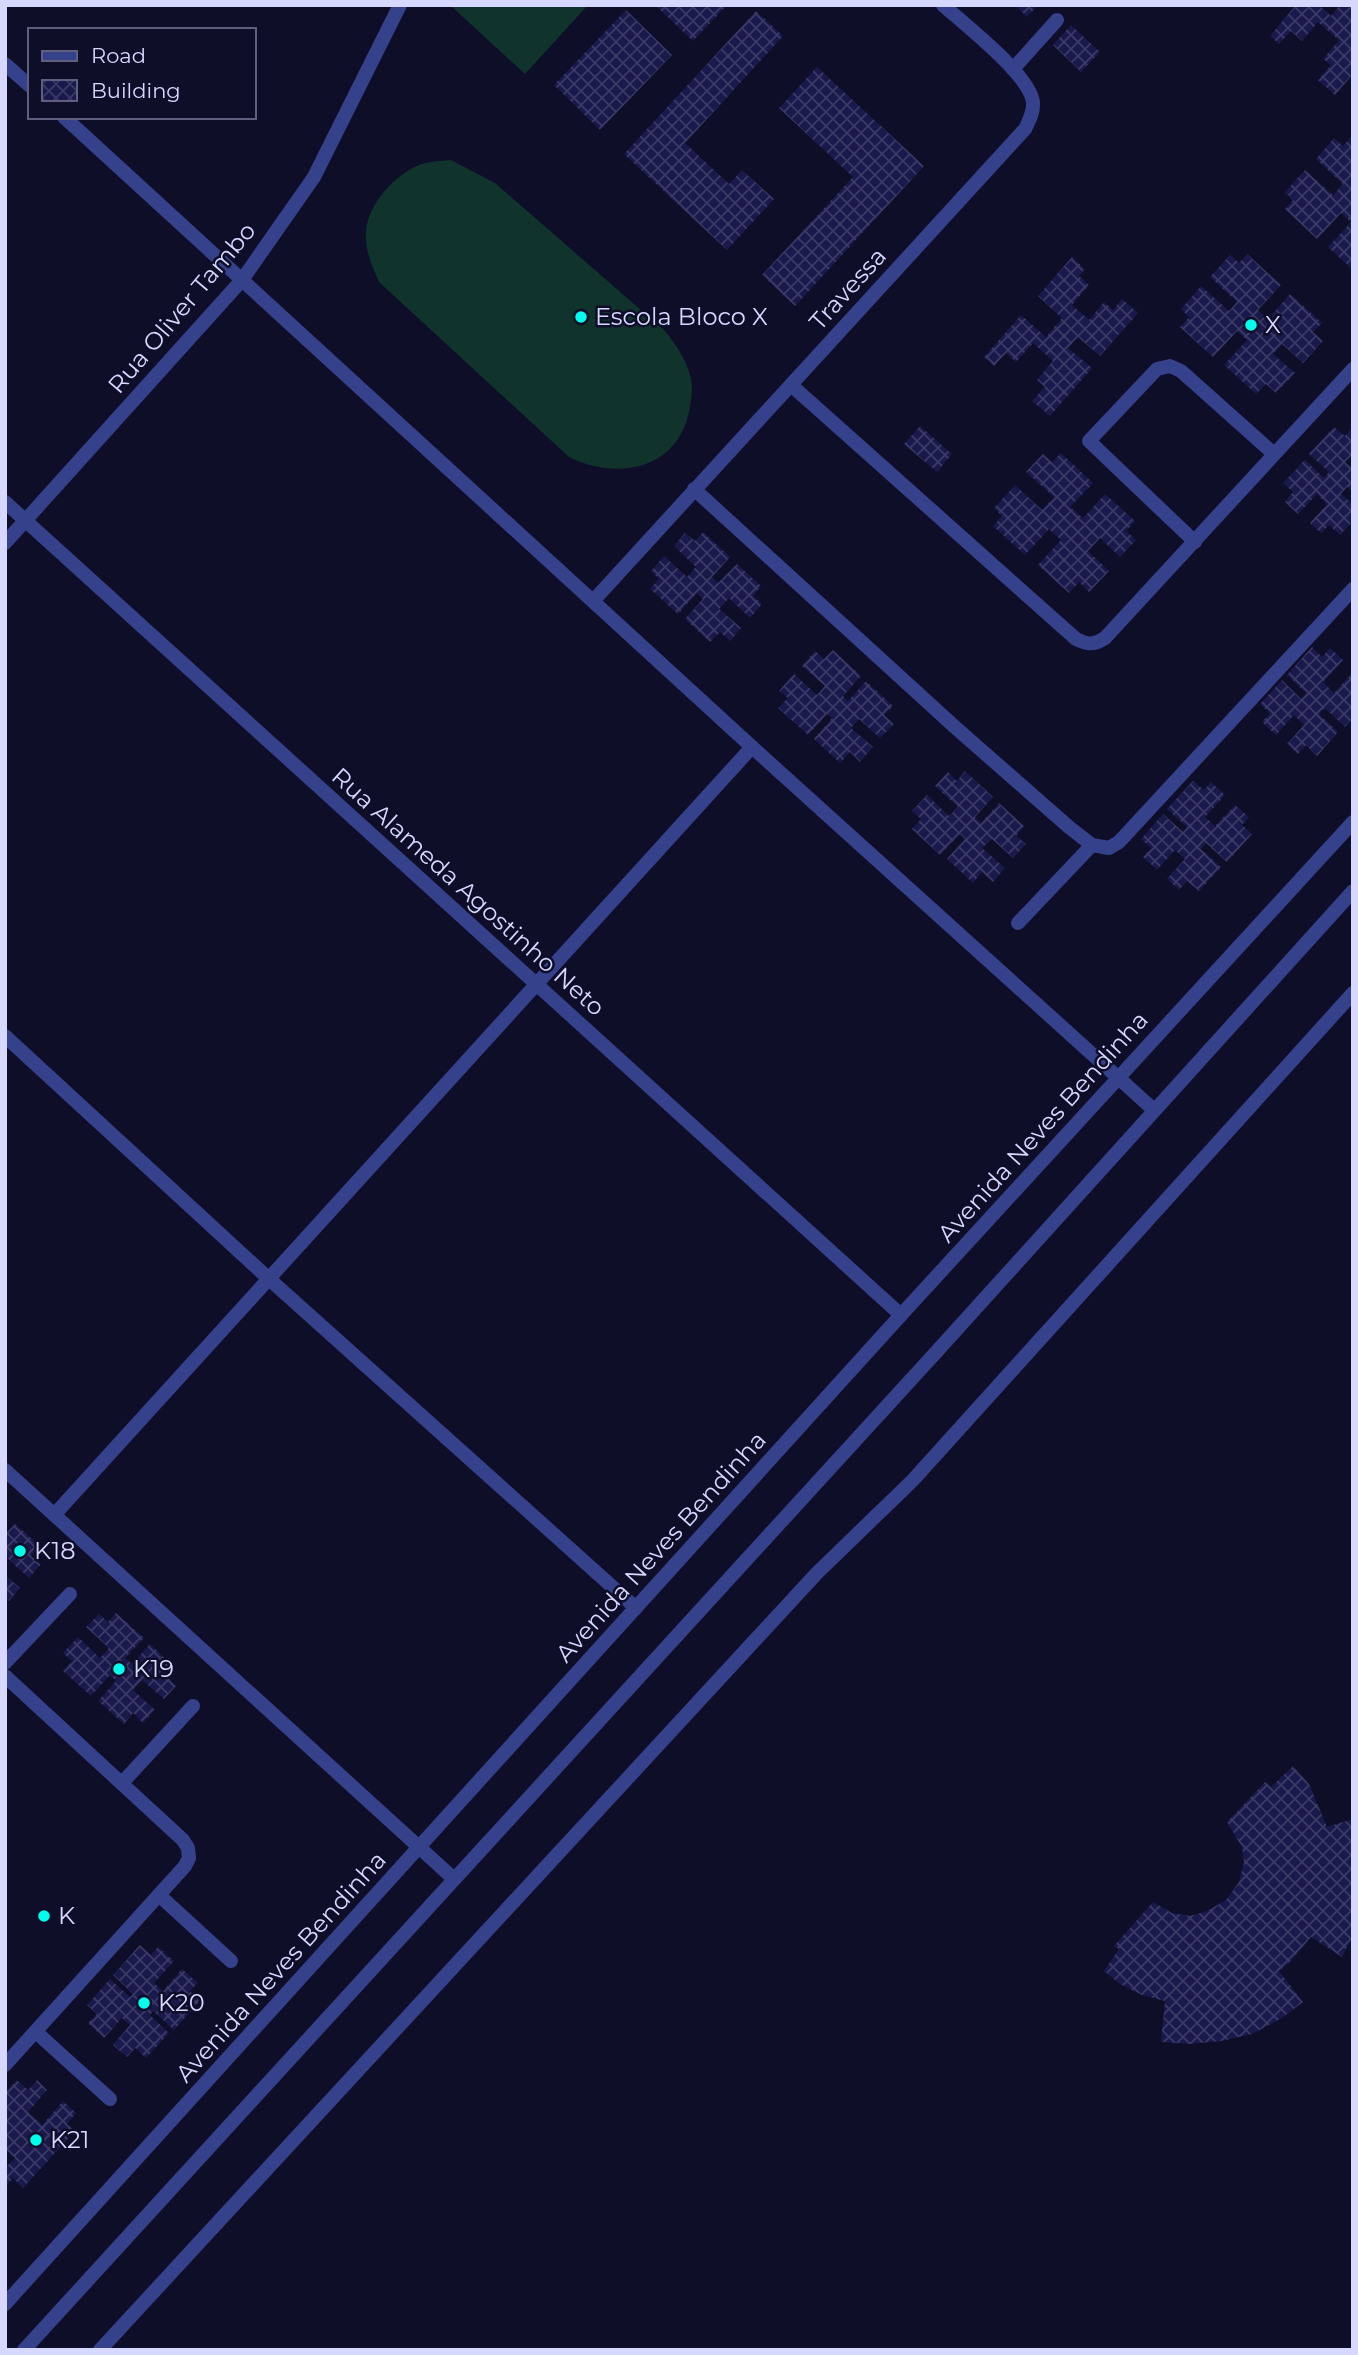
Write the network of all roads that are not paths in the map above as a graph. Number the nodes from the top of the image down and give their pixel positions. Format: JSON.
{"nodes":[{"id":1,"x":400,"y":5,"type":"edge"},
{"id":2,"x":943,"y":5,"type":"edge"},
{"id":3,"x":1057,"y":20,"type":"dead end"},
{"id":4,"x":5,"y":64,"type":"edge"},
{"id":5,"x":1013,"y":69,"type":"junction"},
{"id":6,"x":28,"y":84,"type":"edge"},
{"id":7,"x":66,"y":119,"type":"edge"},
{"id":8,"x":242,"y":280,"type":"junction"},
{"id":9,"x":1352,"y":372,"type":"edge"},
{"id":10,"x":791,"y":385,"type":"junction"},
{"id":11,"x":1274,"y":454,"type":"junction"},
{"id":12,"x":694,"y":489,"type":"junction"},
{"id":13,"x":5,"y":502,"type":"edge"},
{"id":14,"x":26,"y":521,"type":"junction"},
{"id":15,"x":1195,"y":542,"type":"junction"},
{"id":16,"x":5,"y":543,"type":"edge"},
{"id":17,"x":1353,"y":589,"type":"edge"},
{"id":18,"x":594,"y":600,"type":"junction"},
{"id":19,"x":752,"y":747,"type":"junction"},
{"id":20,"x":1353,"y":822,"type":"edge"},
{"id":21,"x":1092,"y":845,"type":"junction"},
{"id":22,"x":1353,"y":891,"type":"edge"},
{"id":23,"x":1018,"y":923,"type":"dead end"},
{"id":24,"x":536,"y":986,"type":"junction"},
{"id":25,"x":1353,"y":993,"type":"edge"},
{"id":26,"x":5,"y":1036,"type":"edge"},
{"id":27,"x":1119,"y":1078,"type":"junction"},
{"id":28,"x":1154,"y":1110,"type":"junction"},
{"id":29,"x":268,"y":1278,"type":"junction"},
{"id":30,"x":901,"y":1315,"type":"junction"},
{"id":31,"x":5,"y":1469,"type":"edge"},
{"id":32,"x":55,"y":1514,"type":"junction"},
{"id":33,"x":70,"y":1594,"type":"dead end"},
{"id":34,"x":636,"y":1608,"type":"junction"},
{"id":35,"x":5,"y":1663,"type":"edge"},
{"id":36,"x":5,"y":1676,"type":"edge"},
{"id":37,"x":193,"y":1706,"type":"dead end"},
{"id":38,"x":122,"y":1783,"type":"junction"},
{"id":39,"x":420,"y":1848,"type":"junction"},
{"id":40,"x":454,"y":1879,"type":"junction"},
{"id":41,"x":160,"y":1896,"type":"junction"},
{"id":42,"x":231,"y":1961,"type":"dead end"},
{"id":43,"x":36,"y":2032,"type":"junction"},
{"id":44,"x":5,"y":2065,"type":"edge"},
{"id":45,"x":110,"y":2099,"type":"dead end"},
{"id":46,"x":5,"y":2304,"type":"edge"},
{"id":47,"x":24,"y":2350,"type":"edge"},
{"id":48,"x":100,"y":2350,"type":"edge"}],
"edges":[{"from":1,"to":8,"type":"street","name":"Rua Oliver Tambo"},
{"from":2,"to":5,"type":"street","name":"Travessa"},
{"from":3,"to":5,"type":"street"},
{"from":4,"to":6,"type":"street"},
{"from":5,"to":10,"type":"street","name":"Travessa"},
{"from":7,"to":8,"type":"street"},
{"from":8,"to":14,"type":"street","name":"Rua Oliver Tambo"},
{"from":8,"to":18,"type":"street"},
{"from":9,"to":11,"type":"street"},
{"from":10,"to":12,"type":"street","name":"Travessa"},
{"from":10,"to":15,"type":"street"},
{"from":11,"to":15,"type":"street"},
{"from":11,"to":15,"type":"street"},
{"from":12,"to":18,"type":"street","name":"Travessa"},
{"from":12,"to":21,"type":"street"},
{"from":13,"to":14,"type":"street","name":"Rua Alameda Agostinho Neto"},
{"from":14,"to":16,"type":"street","name":"Rua Oliver Tambo"},
{"from":14,"to":24,"type":"street","name":"Rua Alameda Agostinho Neto"},
{"from":17,"to":21,"type":"street"},
{"from":18,"to":19,"type":"street"},
{"from":19,"to":24,"type":"street"},
{"from":19,"to":27,"type":"street"},
{"from":20,"to":27,"type":"street","name":"Avenida Neves Bendinha"},
{"from":21,"to":23,"type":"street"},
{"from":22,"to":28,"type":"street"},
{"from":24,"to":29,"type":"street"},
{"from":24,"to":30,"type":"street","name":"Rua Alameda Agostinho Neto"},
{"from":25,"to":48,"type":"street"},
{"from":26,"to":29,"type":"street"},
{"from":27,"to":28,"type":"street"},
{"from":27,"to":30,"type":"street","name":"Avenida Neves Bendinha"},
{"from":28,"to":40,"type":"street"},
{"from":29,"to":32,"type":"street"},
{"from":29,"to":34,"type":"street"},
{"from":30,"to":34,"type":"street","name":"Avenida Neves Bendinha"},
{"from":31,"to":32,"type":"street"},
{"from":32,"to":39,"type":"street"},
{"from":33,"to":35,"type":"street"},
{"from":34,"to":39,"type":"street","name":"Avenida Neves Bendinha"},
{"from":36,"to":38,"type":"street"},
{"from":37,"to":38,"type":"street"},
{"from":38,"to":41,"type":"street"},
{"from":39,"to":40,"type":"street"},
{"from":39,"to":46,"type":"street","name":"Avenida Neves Bendinha"},
{"from":40,"to":47,"type":"street"},
{"from":41,"to":42,"type":"street"},
{"from":41,"to":43,"type":"street"},
{"from":43,"to":44,"type":"street"},
{"from":43,"to":45,"type":"street"}]}
